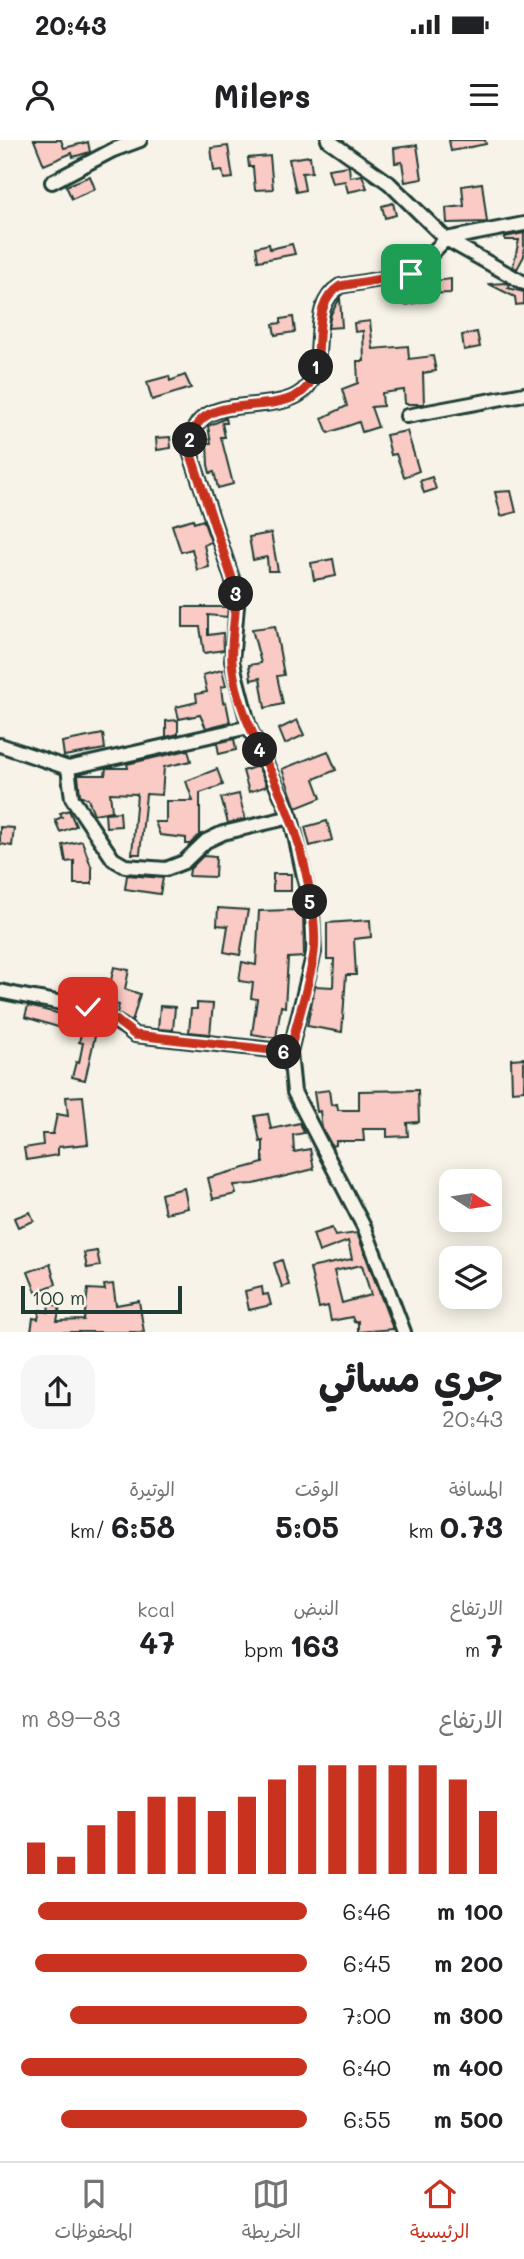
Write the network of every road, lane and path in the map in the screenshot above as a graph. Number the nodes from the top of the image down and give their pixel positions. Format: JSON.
{"nodes":[{"id":1,"x":140,"y":140,"type":"edge"},
{"id":2,"x":328,"y":140,"type":"edge"},
{"id":3,"x":52,"y":181,"type":"dead end"},
{"id":4,"x":524,"y":225,"type":"edge"},
{"id":5,"x":446,"y":239,"type":"junction"},
{"id":6,"x":524,"y":283,"type":"edge"},
{"id":7,"x":524,"y":394,"type":"edge"},
{"id":8,"x":407,"y":416,"type":"dead end"},
{"id":9,"x":249,"y":727,"type":"junction"},
{"id":10,"x":0,"y":745,"type":"edge"},
{"id":11,"x":68,"y":768,"type":"junction"},
{"id":12,"x":291,"y":817,"type":"junction"},
{"id":13,"x":0,"y":991,"type":"edge"},
{"id":14,"x":290,"y":1052,"type":"junction"},
{"id":15,"x":404,"y":1332,"type":"edge"}],
"edges":[{"from":1,"to":3,"type":"street"},
{"from":2,"to":5,"type":"street"},
{"from":4,"to":5,"type":"street"},
{"from":5,"to":6,"type":"street"},
{"from":5,"to":9,"type":"street"},
{"from":7,"to":8,"type":"street"},
{"from":9,"to":11,"type":"street"},
{"from":9,"to":12,"type":"street"},
{"from":10,"to":11,"type":"street"},
{"from":11,"to":12,"type":"street"},
{"from":12,"to":14,"type":"street"},
{"from":13,"to":14,"type":"street"},
{"from":14,"to":15,"type":"street"}]}
